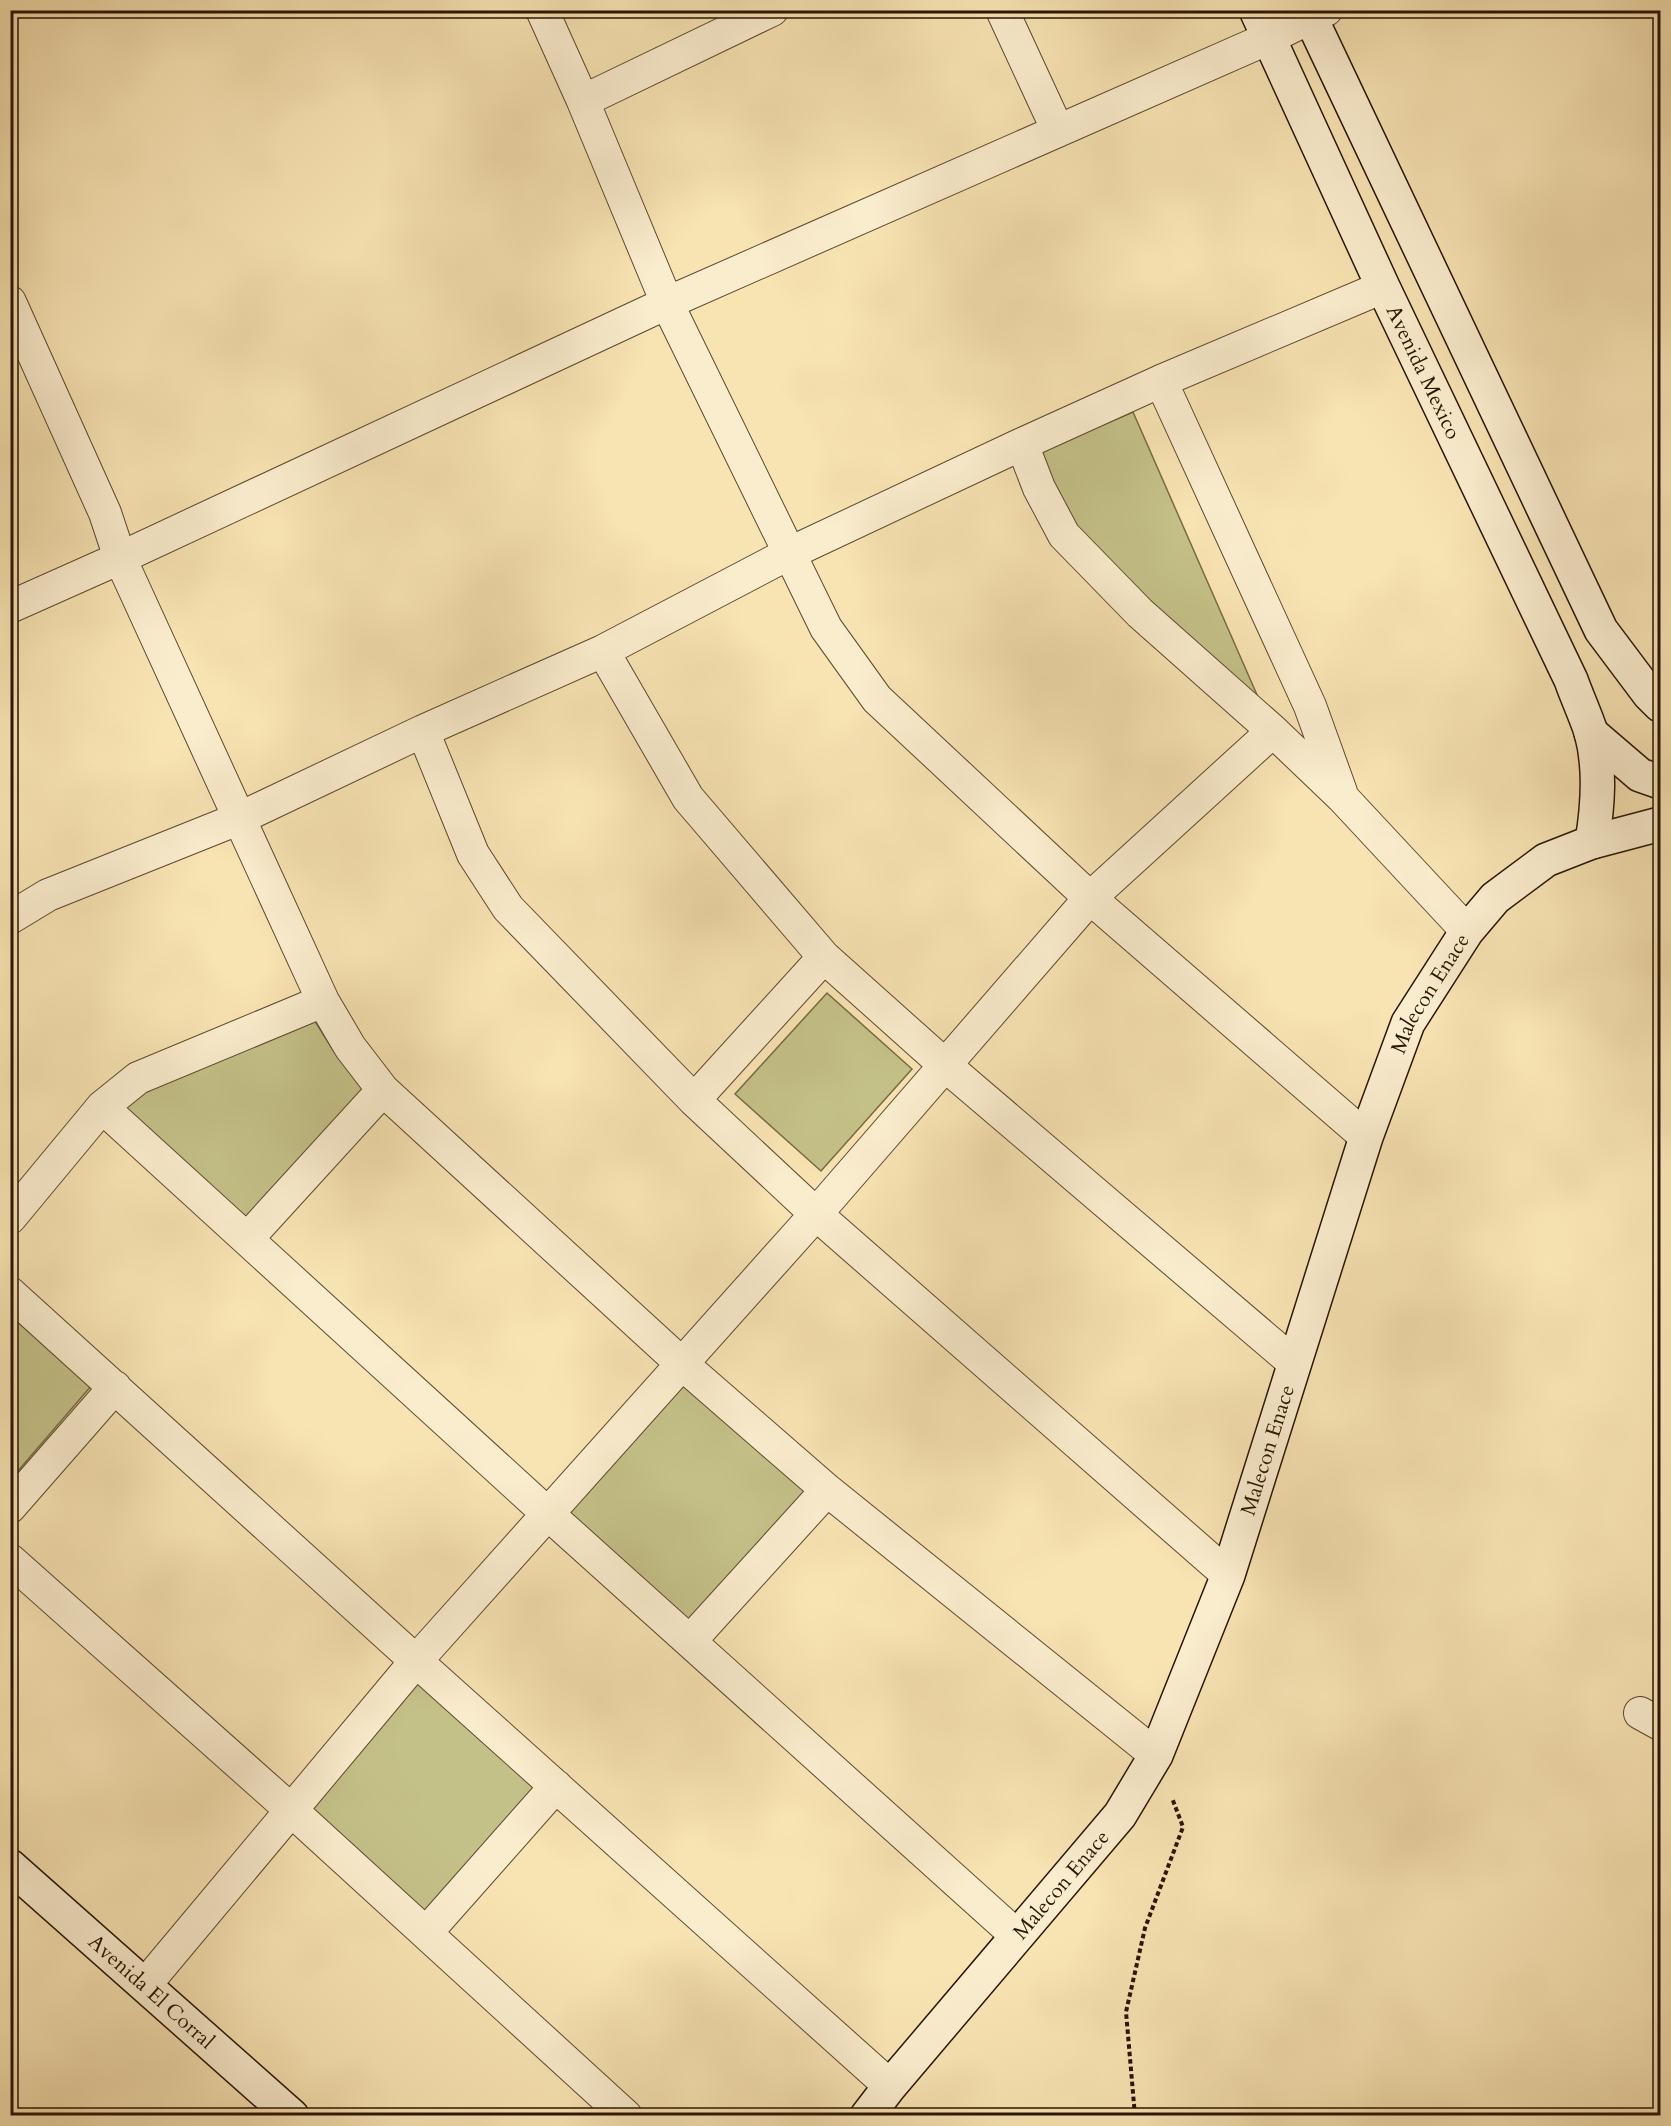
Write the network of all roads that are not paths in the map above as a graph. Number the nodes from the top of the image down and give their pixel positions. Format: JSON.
{"nodes":[{"id":1,"x":542,"y":10,"type":"edge"},
{"id":2,"x":772,"y":10,"type":"edge"},
{"id":3,"x":1002,"y":10,"type":"edge"},
{"id":4,"x":1314,"y":13,"type":"edge"},
{"id":5,"x":1262,"y":24,"type":"edge"},
{"id":6,"x":584,"y":101,"type":"junction"},
{"id":7,"x":1058,"y":131,"type":"junction"},
{"id":8,"x":1383,"y":287,"type":"junction"},
{"id":9,"x":10,"y":302,"type":"edge"},
{"id":10,"x":667,"y":303,"type":"junction"},
{"id":11,"x":1161,"y":381,"type":"junction"},
{"id":12,"x":1023,"y":444,"type":"junction"},
{"id":13,"x":790,"y":553,"type":"junction"},
{"id":14,"x":120,"y":558,"type":"junction"},
{"id":15,"x":10,"y":607,"type":"edge"},
{"id":16,"x":603,"y":651,"type":"junction"},
{"id":17,"x":1660,"y":705,"type":"edge"},
{"id":18,"x":423,"y":731,"type":"junction"},
{"id":19,"x":1273,"y":731,"type":"junction"},
{"id":20,"x":1591,"y":733,"type":"junction"},
{"id":21,"x":1660,"y":782,"type":"edge"},
{"id":22,"x":1660,"y":792,"type":"edge"},
{"id":23,"x":1343,"y":798,"type":"junction"},
{"id":24,"x":238,"y":819,"type":"junction"},
{"id":25,"x":1649,"y":828,"type":"edge"},
{"id":26,"x":1592,"y":842,"type":"junction"},
{"id":27,"x":1090,"y":898,"type":"junction"},
{"id":28,"x":10,"y":918,"type":"edge"},
{"id":29,"x":1467,"y":931,"type":"junction"},
{"id":30,"x":824,"y":957,"type":"junction"},
{"id":31,"x":323,"y":1001,"type":"junction"},
{"id":32,"x":946,"y":1066,"type":"junction"},
{"id":33,"x":383,"y":1090,"type":"junction"},
{"id":34,"x":694,"y":1100,"type":"junction"},
{"id":35,"x":102,"y":1107,"type":"junction"},
{"id":36,"x":1366,"y":1137,"type":"junction"},
{"id":37,"x":816,"y":1214,"type":"junction"},
{"id":38,"x":10,"y":1218,"type":"edge"},
{"id":39,"x":247,"y":1239,"type":"junction"},
{"id":40,"x":10,"y":1293,"type":"edge"},
{"id":41,"x":681,"y":1363,"type":"junction"},
{"id":42,"x":1293,"y":1363,"type":"junction"},
{"id":43,"x":114,"y":1387,"type":"junction"},
{"id":44,"x":827,"y":1490,"type":"junction"},
{"id":45,"x":10,"y":1507,"type":"edge"},
{"id":46,"x":548,"y":1515,"type":"junction"},
{"id":47,"x":10,"y":1560,"type":"edge"},
{"id":48,"x":1228,"y":1575,"type":"junction"},
{"id":49,"x":690,"y":1641,"type":"junction"},
{"id":50,"x":417,"y":1661,"type":"junction"},
{"id":51,"x":1156,"y":1755,"type":"junction"},
{"id":52,"x":556,"y":1786,"type":"junction"},
{"id":53,"x":291,"y":1810,"type":"junction"},
{"id":54,"x":10,"y":1866,"type":"edge"},
{"id":55,"x":426,"y":1934,"type":"junction"},
{"id":56,"x":1016,"y":1935,"type":"junction"},
{"id":57,"x":145,"y":1985,"type":"junction"},
{"id":58,"x":890,"y":2086,"type":"junction"},
{"id":59,"x":292,"y":2115,"type":"edge"},
{"id":60,"x":626,"y":2115,"type":"edge"},
{"id":61,"x":867,"y":2115,"type":"edge"}],
"edges":[{"from":1,"to":6,"type":"street"},
{"from":2,"to":6,"type":"street"},
{"from":3,"to":7,"type":"street"},
{"from":4,"to":5,"type":"street"},
{"from":4,"to":17,"type":"street"},
{"from":5,"to":7,"type":"street"},
{"from":5,"to":8,"type":"street","name":"Avenida Mexico"},
{"from":6,"to":10,"type":"street"},
{"from":7,"to":10,"type":"street"},
{"from":8,"to":11,"type":"street"},
{"from":8,"to":20,"type":"street","name":"Avenida Mexico"},
{"from":9,"to":14,"type":"street"},
{"from":10,"to":13,"type":"street"},
{"from":10,"to":14,"type":"street"},
{"from":11,"to":12,"type":"street"},
{"from":11,"to":23,"type":"street"},
{"from":12,"to":13,"type":"street"},
{"from":12,"to":19,"type":"street"},
{"from":13,"to":16,"type":"street"},
{"from":13,"to":27,"type":"street"},
{"from":14,"to":15,"type":"street"},
{"from":14,"to":24,"type":"street"},
{"from":16,"to":18,"type":"street"},
{"from":16,"to":30,"type":"street"},
{"from":18,"to":24,"type":"street"},
{"from":18,"to":34,"type":"street"},
{"from":19,"to":23,"type":"street"},
{"from":19,"to":27,"type":"street"},
{"from":20,"to":21,"type":"street"},
{"from":20,"to":26,"type":"street","name":"Avenida Mexico"},
{"from":22,"to":25,"type":"street"},
{"from":23,"to":29,"type":"street"},
{"from":24,"to":28,"type":"street"},
{"from":24,"to":31,"type":"street"},
{"from":25,"to":26,"type":"street","name":"Malecon Enace"},
{"from":26,"to":29,"type":"street","name":"Malecon Enace"},
{"from":27,"to":32,"type":"street"},
{"from":27,"to":36,"type":"street"},
{"from":29,"to":36,"type":"street","name":"Malecon Enace"},
{"from":30,"to":32,"type":"street"},
{"from":30,"to":34,"type":"street"},
{"from":31,"to":33,"type":"street"},
{"from":31,"to":35,"type":"street"},
{"from":32,"to":37,"type":"street"},
{"from":32,"to":42,"type":"street"},
{"from":33,"to":39,"type":"street"},
{"from":33,"to":41,"type":"street"},
{"from":34,"to":37,"type":"street"},
{"from":35,"to":38,"type":"street"},
{"from":35,"to":39,"type":"street"},
{"from":36,"to":42,"type":"street","name":"Malecon Enace"},
{"from":37,"to":41,"type":"street"},
{"from":37,"to":48,"type":"street"},
{"from":39,"to":46,"type":"street"},
{"from":40,"to":43,"type":"street"},
{"from":41,"to":44,"type":"street"},
{"from":41,"to":46,"type":"street"},
{"from":42,"to":48,"type":"street","name":"Malecon Enace"},
{"from":43,"to":45,"type":"street"},
{"from":43,"to":50,"type":"street"},
{"from":44,"to":49,"type":"street"},
{"from":44,"to":51,"type":"street"},
{"from":46,"to":49,"type":"street"},
{"from":46,"to":50,"type":"street"},
{"from":47,"to":53,"type":"street"},
{"from":48,"to":51,"type":"street","name":"Malecon Enace"},
{"from":49,"to":56,"type":"street"},
{"from":50,"to":52,"type":"street"},
{"from":50,"to":53,"type":"street"},
{"from":51,"to":56,"type":"street","name":"Malecon Enace"},
{"from":52,"to":55,"type":"street"},
{"from":52,"to":58,"type":"street"},
{"from":53,"to":55,"type":"street"},
{"from":53,"to":57,"type":"street"},
{"from":54,"to":57,"type":"street","name":"Avenida El Corral"},
{"from":55,"to":60,"type":"street"},
{"from":56,"to":58,"type":"street","name":"Malecon Enace"},
{"from":57,"to":59,"type":"street","name":"Avenida El Corral"},
{"from":58,"to":61,"type":"street","name":"Malecon Enace"}]}
